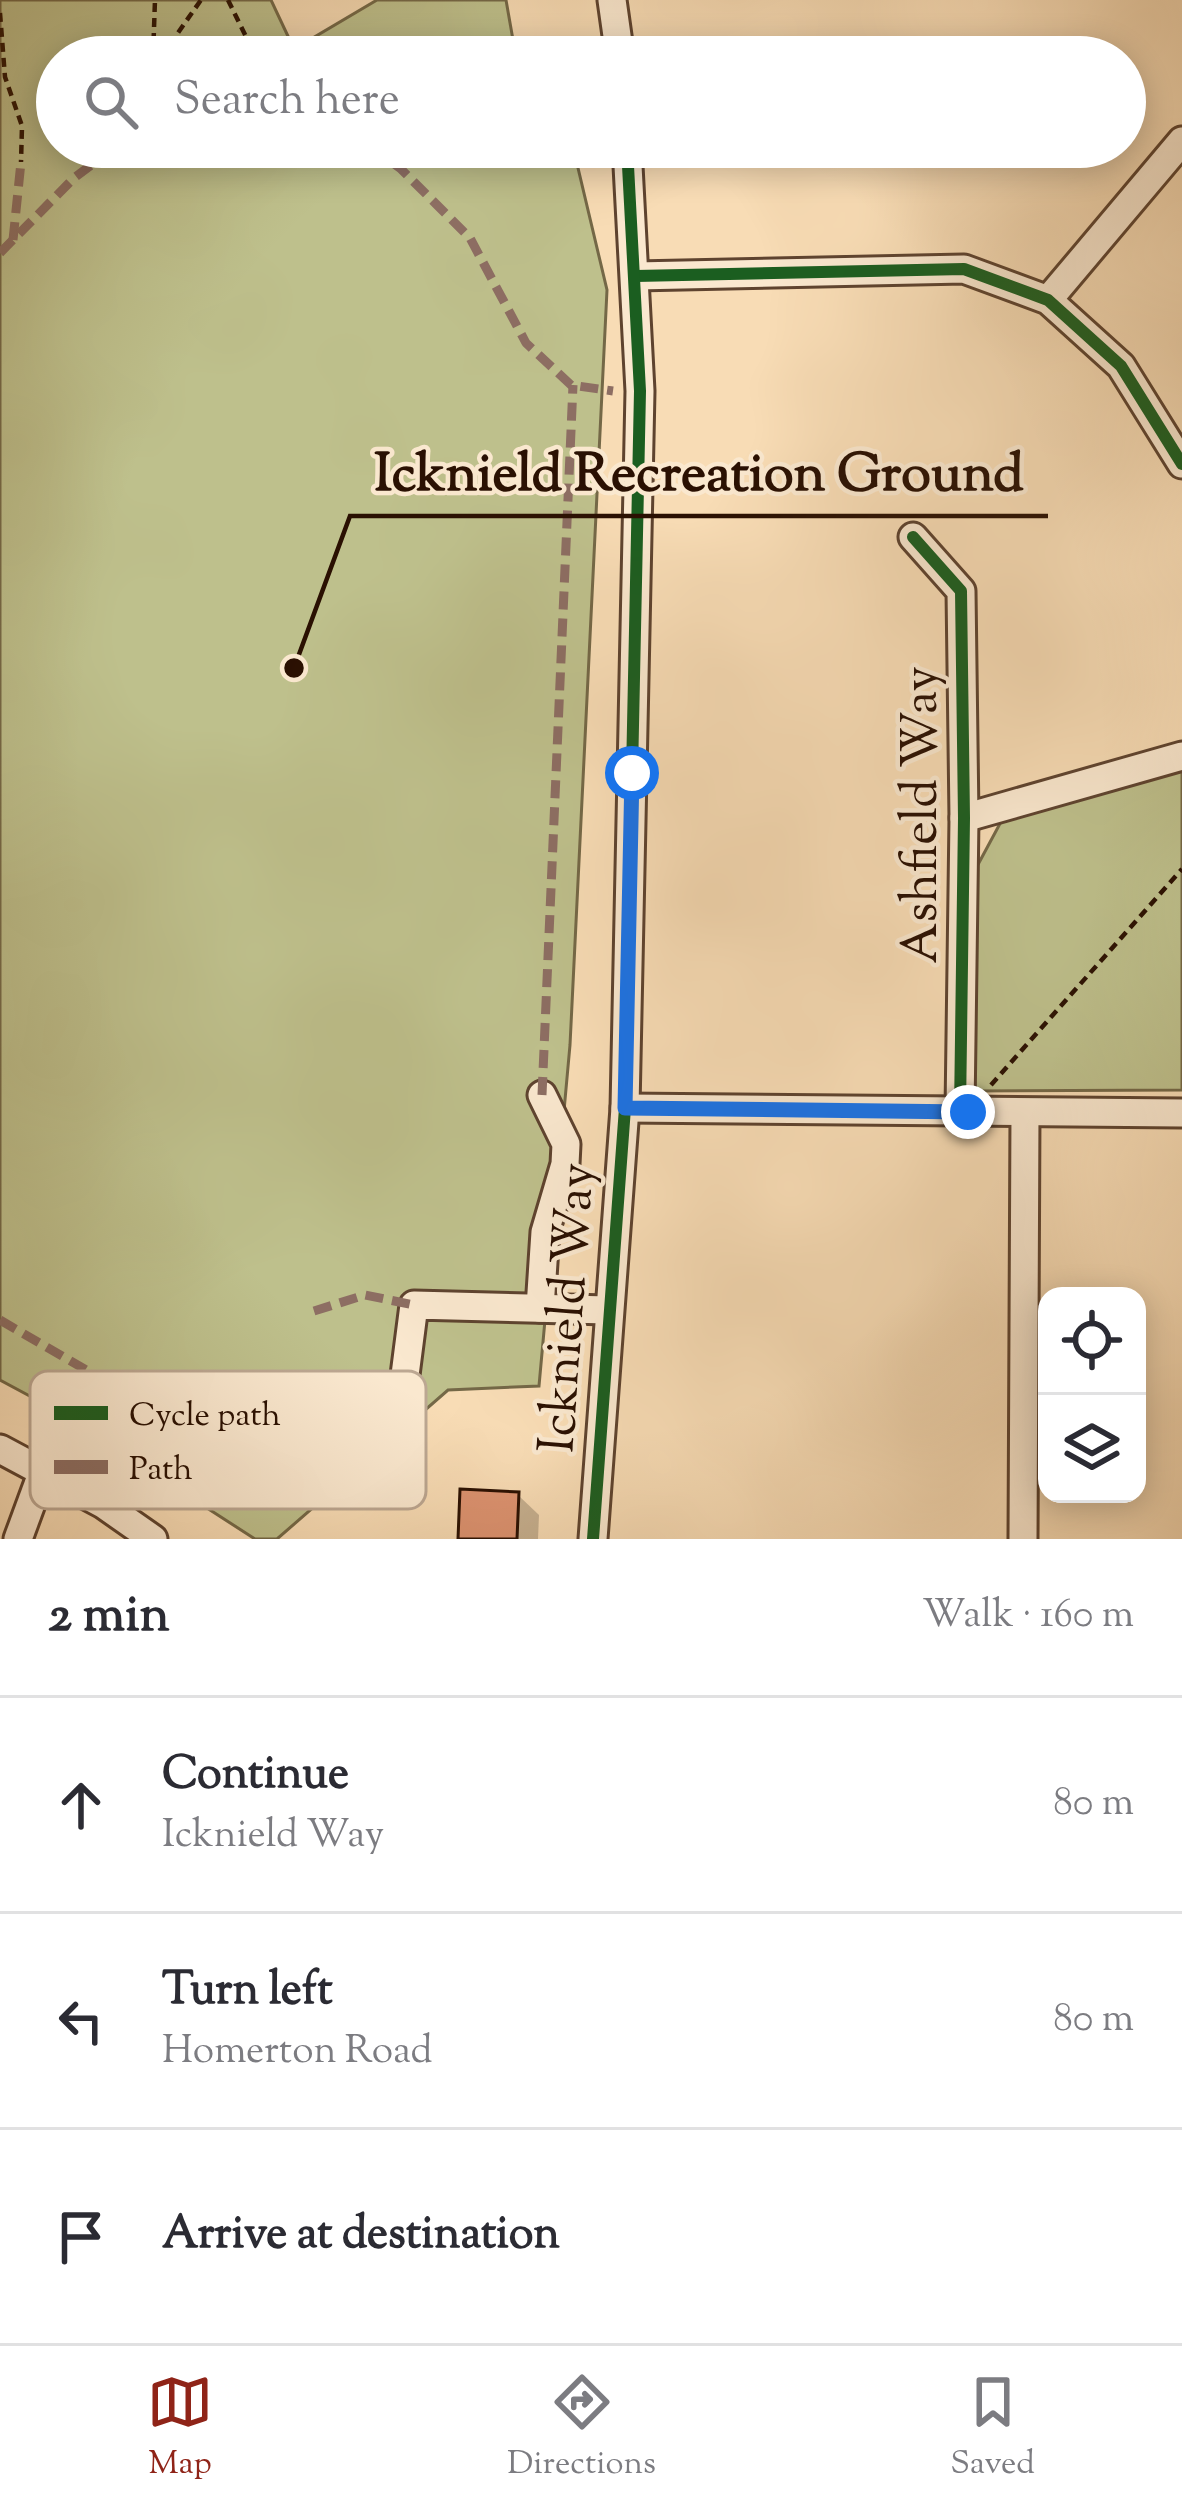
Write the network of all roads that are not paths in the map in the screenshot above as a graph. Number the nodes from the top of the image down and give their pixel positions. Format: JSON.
{"nodes":[{"id":1,"x":612,"y":0,"type":"edge"},
{"id":2,"x":617,"y":36,"type":"edge"},
{"id":3,"x":1182,"y":141,"type":"edge"},
{"id":4,"x":628,"y":168,"type":"edge"},
{"id":5,"x":636,"y":276,"type":"junction"},
{"id":6,"x":1048,"y":300,"type":"junction"},
{"id":7,"x":1182,"y":464,"type":"edge"},
{"id":8,"x":913,"y":537,"type":"dead end"},
{"id":9,"x":1182,"y":756,"type":"edge"},
{"id":10,"x":964,"y":818,"type":"junction"},
{"id":11,"x":542,"y":1095,"type":"dead end"},
{"id":12,"x":625,"y":1108,"type":"junction"},
{"id":13,"x":964,"y":1111,"type":"junction"},
{"id":14,"x":1024,"y":1113,"type":"junction"},
{"id":15,"x":1182,"y":1113,"type":"edge"},
{"id":16,"x":540,"y":1308,"type":"junction"},
{"id":17,"x":608,"y":1310,"type":"junction"},
{"id":18,"x":406,"y":1371,"type":"edge"},
{"id":19,"x":0,"y":1449,"type":"edge"},
{"id":20,"x":30,"y":1464,"type":"edge"},
{"id":21,"x":30,"y":1506,"type":"edge"},
{"id":22,"x":104,"y":1509,"type":"edge"},
{"id":23,"x":18,"y":1539,"type":"edge"},
{"id":24,"x":152,"y":1539,"type":"edge"},
{"id":25,"x":593,"y":1539,"type":"edge"},
{"id":26,"x":1023,"y":1539,"type":"edge"}],
"edges":[{"from":1,"to":2,"type":"street"},
{"from":3,"to":6,"type":"street"},
{"from":4,"to":5,"type":"street","name":"Icknield Way"},
{"from":5,"to":6,"type":"street"},
{"from":5,"to":12,"type":"street","name":"Icknield Way"},
{"from":6,"to":7,"type":"street"},
{"from":8,"to":10,"type":"street","name":"Ashfield Way"},
{"from":9,"to":10,"type":"street","name":"Ashfield Way"},
{"from":10,"to":13,"type":"street","name":"Ashfield Way"},
{"from":11,"to":16,"type":"street"},
{"from":12,"to":13,"type":"street"},
{"from":12,"to":17,"type":"street","name":"Icknield Way"},
{"from":13,"to":14,"type":"street"},
{"from":14,"to":15,"type":"street"},
{"from":14,"to":26,"type":"street"},
{"from":16,"to":17,"type":"street"},
{"from":16,"to":18,"type":"street"},
{"from":17,"to":25,"type":"street","name":"Icknield Way"},
{"from":19,"to":20,"type":"street"},
{"from":21,"to":23,"type":"street"},
{"from":22,"to":24,"type":"street"}]}
